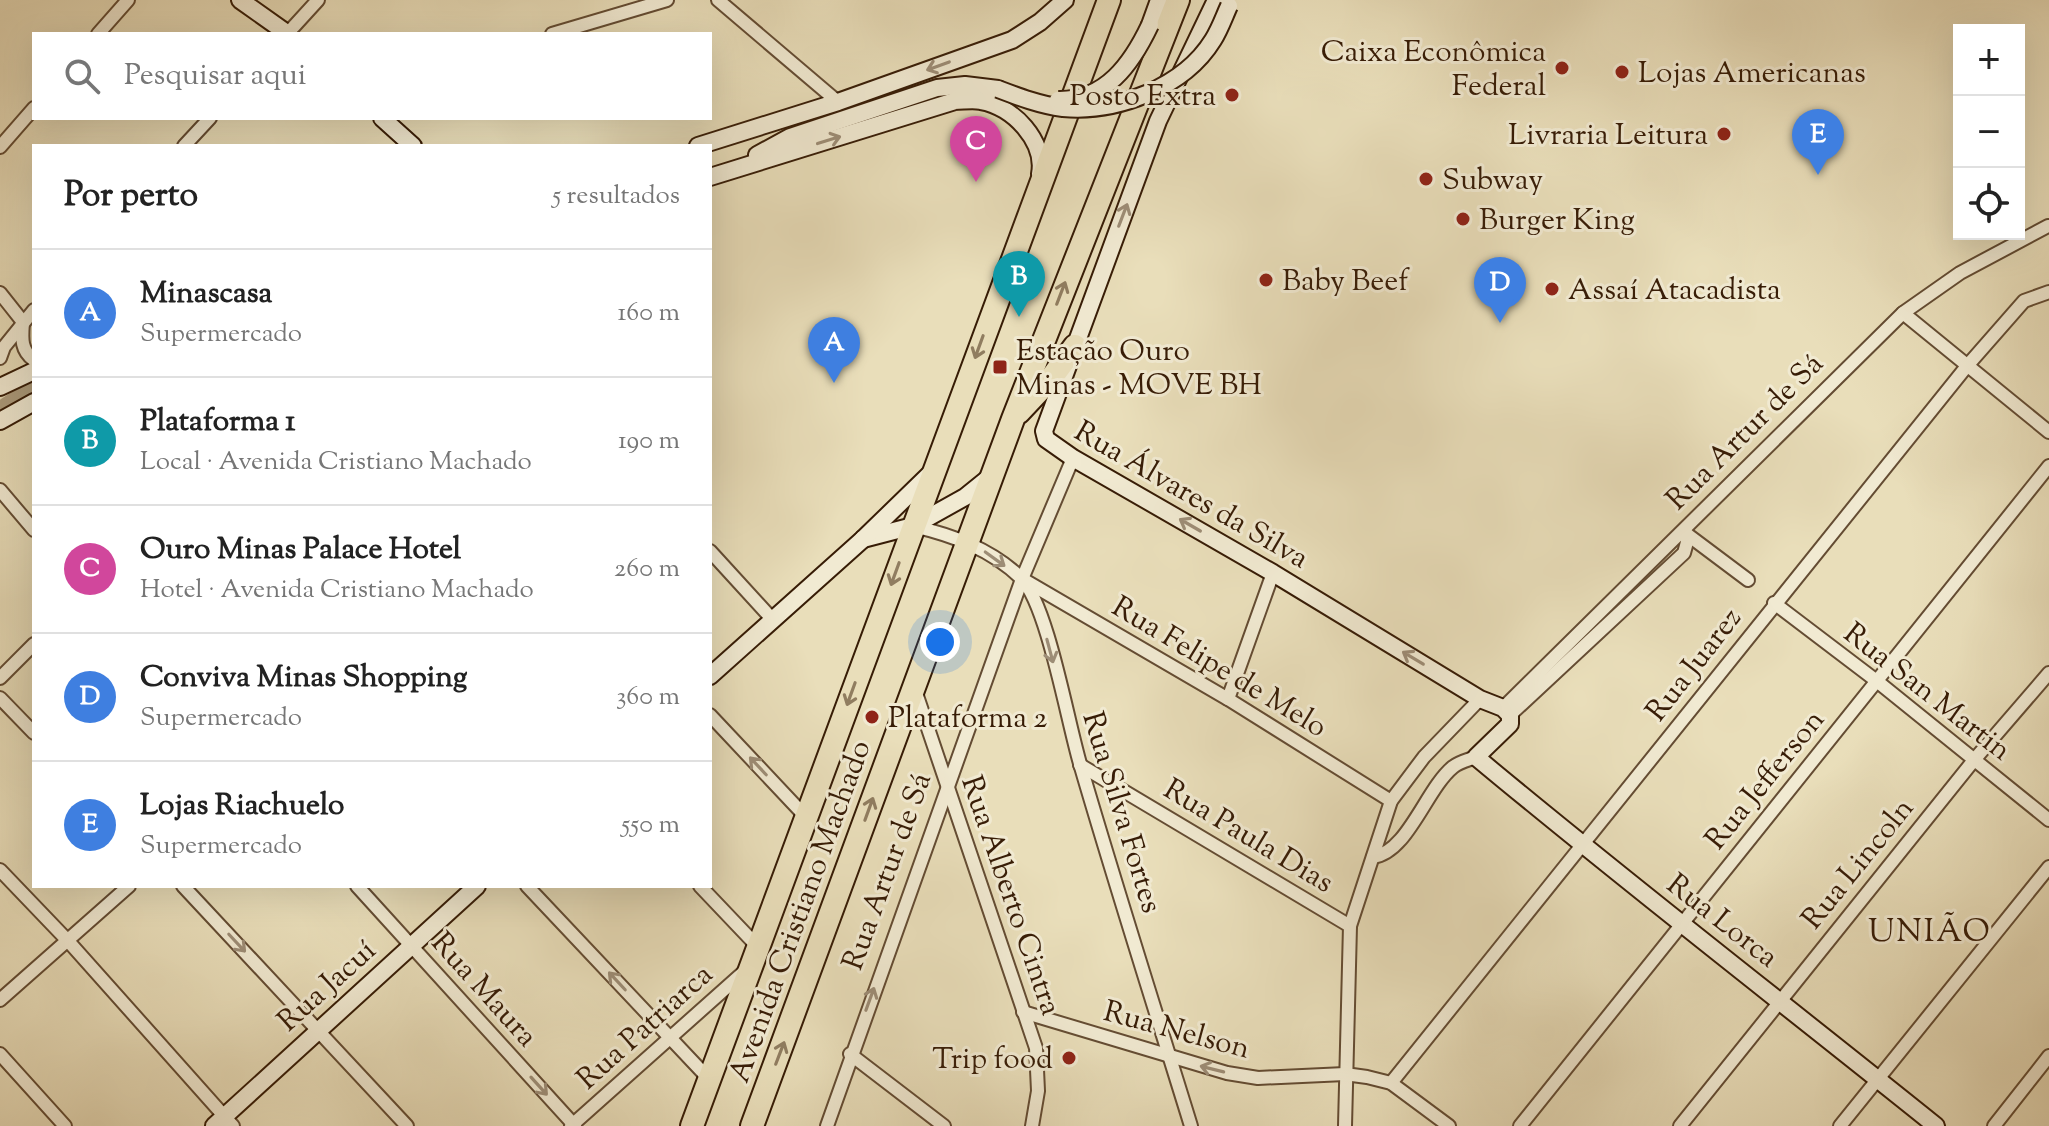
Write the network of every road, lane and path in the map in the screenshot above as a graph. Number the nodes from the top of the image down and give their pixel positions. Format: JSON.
{"nodes":[{"id":1,"x":128,"y":0,"type":"edge"},
{"id":2,"x":240,"y":0,"type":"edge"},
{"id":3,"x":318,"y":0,"type":"edge"},
{"id":4,"x":667,"y":0,"type":"edge"},
{"id":5,"x":718,"y":0,"type":"edge"},
{"id":6,"x":1065,"y":0,"type":"edge"},
{"id":7,"x":1109,"y":0,"type":"edge"},
{"id":8,"x":1159,"y":0,"type":"edge"},
{"id":9,"x":1178,"y":0,"type":"edge"},
{"id":10,"x":1225,"y":2,"type":"edge"},
{"id":11,"x":100,"y":32,"type":"edge"},
{"id":12,"x":285,"y":32,"type":"edge"},
{"id":13,"x":290,"y":32,"type":"edge"},
{"id":14,"x":559,"y":32,"type":"edge"},
{"id":15,"x":998,"y":89,"type":"junction"},
{"id":16,"x":838,"y":102,"type":"junction"},
{"id":17,"x":32,"y":110,"type":"edge"},
{"id":18,"x":208,"y":120,"type":"edge"},
{"id":19,"x":384,"y":120,"type":"edge"},
{"id":20,"x":186,"y":144,"type":"edge"},
{"id":21,"x":411,"y":144,"type":"edge"},
{"id":22,"x":704,"y":144,"type":"edge"},
{"id":23,"x":0,"y":147,"type":"edge"},
{"id":24,"x":727,"y":171,"type":"junction"},
{"id":25,"x":712,"y":176,"type":"edge"},
{"id":26,"x":1035,"y":195,"type":"junction"},
{"id":27,"x":2048,"y":226,"type":"edge"},
{"id":28,"x":2049,"y":292,"type":"edge"},
{"id":29,"x":0,"y":293,"type":"edge"},
{"id":30,"x":32,"y":312,"type":"edge"},
{"id":31,"x":1903,"y":313,"type":"junction"},
{"id":32,"x":23,"y":322,"type":"junction"},
{"id":33,"x":1075,"y":346,"type":"junction"},
{"id":34,"x":0,"y":358,"type":"edge"},
{"id":35,"x":32,"y":358,"type":"edge"},
{"id":36,"x":1967,"y":366,"type":"junction"},
{"id":37,"x":32,"y":372,"type":"edge"},
{"id":38,"x":0,"y":387,"type":"edge"},
{"id":39,"x":32,"y":403,"type":"edge"},
{"id":40,"x":1013,"y":419,"type":"junction"},
{"id":41,"x":0,"y":421,"type":"edge"},
{"id":42,"x":2049,"y":432,"type":"edge"},
{"id":43,"x":1073,"y":458,"type":"junction"},
{"id":44,"x":2049,"y":466,"type":"edge"},
{"id":45,"x":933,"y":471,"type":"junction"},
{"id":46,"x":993,"y":475,"type":"junction"},
{"id":47,"x":0,"y":490,"type":"edge"},
{"id":48,"x":913,"y":526,"type":"junction"},
{"id":49,"x":32,"y":528,"type":"edge"},
{"id":50,"x":1684,"y":532,"type":"junction"},
{"id":51,"x":862,"y":540,"type":"junction"},
{"id":52,"x":967,"y":541,"type":"junction"},
{"id":53,"x":712,"y":553,"type":"edge"},
{"id":54,"x":1273,"y":573,"type":"junction"},
{"id":55,"x":1022,"y":579,"type":"junction"},
{"id":56,"x":1748,"y":580,"type":"dead end"},
{"id":57,"x":1774,"y":603,"type":"junction"},
{"id":58,"x":773,"y":620,"type":"junction"},
{"id":59,"x":32,"y":646,"type":"edge"},
{"id":60,"x":2049,"y":673,"type":"edge"},
{"id":61,"x":712,"y":674,"type":"edge"},
{"id":62,"x":0,"y":678,"type":"edge"},
{"id":63,"x":1878,"y":682,"type":"junction"},
{"id":64,"x":914,"y":685,"type":"junction"},
{"id":65,"x":0,"y":698,"type":"edge"},
{"id":66,"x":1228,"y":699,"type":"junction"},
{"id":67,"x":1480,"y":699,"type":"junction"},
{"id":68,"x":1507,"y":711,"type":"junction"},
{"id":69,"x":712,"y":717,"type":"edge"},
{"id":70,"x":32,"y":731,"type":"edge"},
{"id":71,"x":1476,"y":757,"type":"junction"},
{"id":72,"x":1974,"y":760,"type":"junction"},
{"id":73,"x":1080,"y":765,"type":"junction"},
{"id":74,"x":947,"y":786,"type":"junction"},
{"id":75,"x":1391,"y":801,"type":"junction"},
{"id":76,"x":805,"y":816,"type":"junction"},
{"id":77,"x":2049,"y":820,"type":"edge"},
{"id":78,"x":1582,"y":845,"type":"junction"},
{"id":79,"x":1373,"y":857,"type":"junction"},
{"id":80,"x":2049,"y":867,"type":"edge"},
{"id":81,"x":0,"y":870,"type":"edge"},
{"id":82,"x":127,"y":888,"type":"edge"},
{"id":83,"x":185,"y":888,"type":"edge"},
{"id":84,"x":359,"y":888,"type":"edge"},
{"id":85,"x":475,"y":888,"type":"edge"},
{"id":86,"x":529,"y":888,"type":"edge"},
{"id":87,"x":702,"y":888,"type":"edge"},
{"id":88,"x":1682,"y":921,"type":"junction"},
{"id":89,"x":1350,"y":926,"type":"junction"},
{"id":90,"x":69,"y":942,"type":"junction"},
{"id":91,"x":411,"y":946,"type":"junction"},
{"id":92,"x":755,"y":956,"type":"junction"},
{"id":93,"x":0,"y":1000,"type":"edge"},
{"id":94,"x":1779,"y":1000,"type":"junction"},
{"id":95,"x":1023,"y":1012,"type":"junction"},
{"id":96,"x":319,"y":1029,"type":"junction"},
{"id":97,"x":670,"y":1038,"type":"junction"},
{"id":98,"x":0,"y":1054,"type":"edge"},
{"id":99,"x":850,"y":1054,"type":"junction"},
{"id":100,"x":2049,"y":1056,"type":"edge"},
{"id":101,"x":1170,"y":1057,"type":"junction"},
{"id":102,"x":1345,"y":1074,"type":"junction"},
{"id":103,"x":709,"y":1079,"type":"junction"},
{"id":104,"x":1877,"y":1079,"type":"junction"},
{"id":105,"x":1391,"y":1083,"type":"junction"},
{"id":106,"x":224,"y":1123,"type":"edge"},
{"id":107,"x":573,"y":1125,"type":"edge"},
{"id":108,"x":65,"y":1126,"type":"edge"},
{"id":109,"x":407,"y":1126,"type":"edge"},
{"id":110,"x":692,"y":1126,"type":"edge"},
{"id":111,"x":752,"y":1126,"type":"edge"},
{"id":112,"x":827,"y":1126,"type":"edge"},
{"id":113,"x":944,"y":1126,"type":"edge"},
{"id":114,"x":1032,"y":1126,"type":"edge"},
{"id":115,"x":1191,"y":1126,"type":"edge"},
{"id":116,"x":1345,"y":1126,"type":"edge"},
{"id":117,"x":1449,"y":1126,"type":"edge"},
{"id":118,"x":1520,"y":1126,"type":"edge"},
{"id":119,"x":1680,"y":1126,"type":"edge"},
{"id":120,"x":1840,"y":1126,"type":"edge"},
{"id":121,"x":1936,"y":1126,"type":"edge"},
{"id":122,"x":1994,"y":1126,"type":"edge"}],
"edges":[{"from":1,"to":11,"type":"street"},
{"from":2,"to":12,"type":"main road"},
{"from":3,"to":13,"type":"street"},
{"from":4,"to":14,"type":"street"},
{"from":5,"to":16,"type":"street"},
{"from":6,"to":16,"type":"main road","one_way":true},
{"from":7,"to":26,"type":"highway","name":"Avenida Cristiano Machado"},
{"from":8,"to":15,"type":"main road","bridge":true},
{"from":40,"to":9,"type":"highway","name":"Avenida Cristiano Machado","one_way":true},
{"from":10,"to":15,"type":"main road","bridge":true},
{"from":33,"to":10,"type":"main road","name":"Rua Álvares da Silva","one_way":true},
{"from":15,"to":24,"type":"main road"},
{"from":16,"to":22,"type":"main road"},
{"from":17,"to":23,"type":"street"},
{"from":18,"to":20,"type":"street"},
{"from":19,"to":21,"type":"main road"},
{"from":24,"to":25,"type":"main road"},
{"from":24,"to":26,"type":"main road","one_way":true},
{"from":26,"to":45,"type":"highway","name":"Avenida Cristiano Machado","one_way":true},
{"from":27,"to":31,"type":"street","name":"Rua Artur de Sá"},
{"from":28,"to":36,"type":"street","name":"Rua Juarez"},
{"from":29,"to":32,"type":"street"},
{"from":30,"to":32,"type":"street"},
{"from":31,"to":36,"type":"street"},
{"from":31,"to":50,"type":"street","name":"Rua Artur de Sá"},
{"from":32,"to":34,"type":"street"},
{"from":32,"to":35,"type":"street"},
{"from":33,"to":40,"type":"highway"},
{"from":33,"to":43,"type":"main road","name":"Rua Álvares da Silva"},
{"from":36,"to":42,"type":"street"},
{"from":36,"to":57,"type":"street","name":"Rua Juarez"},
{"from":37,"to":38,"type":"main road"},
{"from":39,"to":41,"type":"main road"},
{"from":40,"to":46,"type":"highway","name":"Avenida Cristiano Machado"},
{"from":54,"to":43,"type":"main road","name":"Rua Álvares da Silva","one_way":true},
{"from":43,"to":55,"type":"street","name":"Rua Artur de Sá"},
{"from":44,"to":63,"type":"street","name":"Rua Jefferson"},
{"from":45,"to":48,"type":"highway","name":"Avenida Cristiano Machado"},
{"from":45,"to":51,"type":"main road"},
{"from":46,"to":48,"type":"main road"},
{"from":46,"to":52,"type":"highway","name":"Avenida Cristiano Machado"},
{"from":47,"to":49,"type":"street"},
{"from":48,"to":51,"type":"main road"},
{"from":48,"to":52,"type":"street"},
{"from":48,"to":76,"type":"highway","name":"Avenida Cristiano Machado","one_way":true},
{"from":50,"to":56,"type":"street"},
{"from":50,"to":68,"type":"street","name":"Rua Artur de Sá"},
{"from":51,"to":58,"type":"main road"},
{"from":52,"to":55,"type":"street","name":"Rua Silva Fortes","one_way":true},
{"from":52,"to":64,"type":"highway","name":"Avenida Cristiano Machado"},
{"from":53,"to":58,"type":"street"},
{"from":54,"to":66,"type":"street"},
{"from":67,"to":54,"type":"main road","name":"Rua Álvares da Silva","one_way":true},
{"from":55,"to":66,"type":"street","name":"Rua Felipe de Melo"},
{"from":55,"to":73,"type":"street","name":"Rua Silva Fortes","one_way":true},
{"from":55,"to":74,"type":"street","name":"Rua Artur de Sá"},
{"from":57,"to":63,"type":"street","name":"Rua San Martin"},
{"from":57,"to":78,"type":"street","name":"Rua Juarez"},
{"from":58,"to":61,"type":"main road"},
{"from":59,"to":62,"type":"street"},
{"from":60,"to":72,"type":"street","name":"Rua Lincoln"},
{"from":63,"to":72,"type":"street","name":"Rua San Martin"},
{"from":63,"to":88,"type":"street","name":"Rua Jefferson"},
{"from":64,"to":74,"type":"street","name":"Rua Alberto Cintra"},
{"from":111,"to":64,"type":"highway","name":"Avenida Cristiano Machado","one_way":true},
{"from":65,"to":70,"type":"street"},
{"from":66,"to":75,"type":"street","name":"Rua Felipe de Melo"},
{"from":67,"to":68,"type":"main road","name":"Rua Álvares da Silva"},
{"from":67,"to":75,"type":"street"},
{"from":68,"to":71,"type":"main road","name":"Rua Artur de Sá"},
{"from":76,"to":69,"type":"street","one_way":true},
{"from":71,"to":78,"type":"main road","name":"Rua Lorca"},
{"from":71,"to":79,"type":"street","name":"Rua Artur de Sá"},
{"from":72,"to":77,"type":"street","name":"Rua San Martin"},
{"from":72,"to":94,"type":"street","name":"Rua Lincoln"},
{"from":73,"to":89,"type":"street","name":"Rua Paula Dias"},
{"from":73,"to":101,"type":"street","name":"Rua Silva Fortes"},
{"from":74,"to":95,"type":"street","name":"Rua Alberto Cintra"},
{"from":99,"to":74,"type":"street","name":"Rua Artur de Sá","one_way":true},
{"from":75,"to":79,"type":"street"},
{"from":76,"to":92,"type":"highway","name":"Avenida Cristiano Machado"},
{"from":78,"to":88,"type":"main road","name":"Rua Lorca"},
{"from":78,"to":105,"type":"street","name":"Rua Juarez"},
{"from":79,"to":89,"type":"street"},
{"from":80,"to":104,"type":"street"},
{"from":81,"to":90,"type":"street"},
{"from":82,"to":90,"type":"street"},
{"from":83,"to":96,"type":"street","one_way":true},
{"from":84,"to":91,"type":"street","name":"Rua Maura"},
{"from":85,"to":91,"type":"main road","name":"Rua Jacuí"},
{"from":97,"to":86,"type":"street","one_way":true},
{"from":87,"to":92,"type":"street"},
{"from":88,"to":94,"type":"main road","name":"Rua Lorca"},
{"from":88,"to":118,"type":"street","name":"Rua Jefferson"},
{"from":89,"to":102,"type":"street"},
{"from":90,"to":93,"type":"street"},
{"from":90,"to":106,"type":"street"},
{"from":91,"to":96,"type":"main road","name":"Rua Jacuí"},
{"from":91,"to":107,"type":"street","name":"Rua Maura","one_way":true},
{"from":92,"to":97,"type":"street","name":"Rua Patriarca"},
{"from":92,"to":103,"type":"highway","name":"Avenida Cristiano Machado"},
{"from":94,"to":104,"type":"main road","name":"Rua Lorca"},
{"from":94,"to":119,"type":"street","name":"Rua Lincoln"},
{"from":95,"to":101,"type":"street","name":"Rua Nelson"},
{"from":95,"to":114,"type":"street","name":"Rua Alberto Cintra"},
{"from":96,"to":106,"type":"main road","name":"Rua Jacuí"},
{"from":96,"to":109,"type":"street"},
{"from":97,"to":103,"type":"street"},
{"from":97,"to":107,"type":"street","name":"Rua Patriarca"},
{"from":98,"to":108,"type":"street"},
{"from":99,"to":112,"type":"street","name":"Rua Artur de Sá"},
{"from":99,"to":113,"type":"street"},
{"from":100,"to":122,"type":"street"},
{"from":102,"to":101,"type":"street","name":"Rua Nelson","one_way":true},
{"from":101,"to":115,"type":"street","name":"Rua Silva Fortes"},
{"from":102,"to":105,"type":"street","name":"Rua Nelson"},
{"from":102,"to":116,"type":"street"},
{"from":103,"to":110,"type":"highway","name":"Avenida Cristiano Machado"},
{"from":104,"to":120,"type":"street"},
{"from":104,"to":121,"type":"main road","name":"Rua Lorca"},
{"from":105,"to":117,"type":"street","name":"Rua Nelson"}]}
